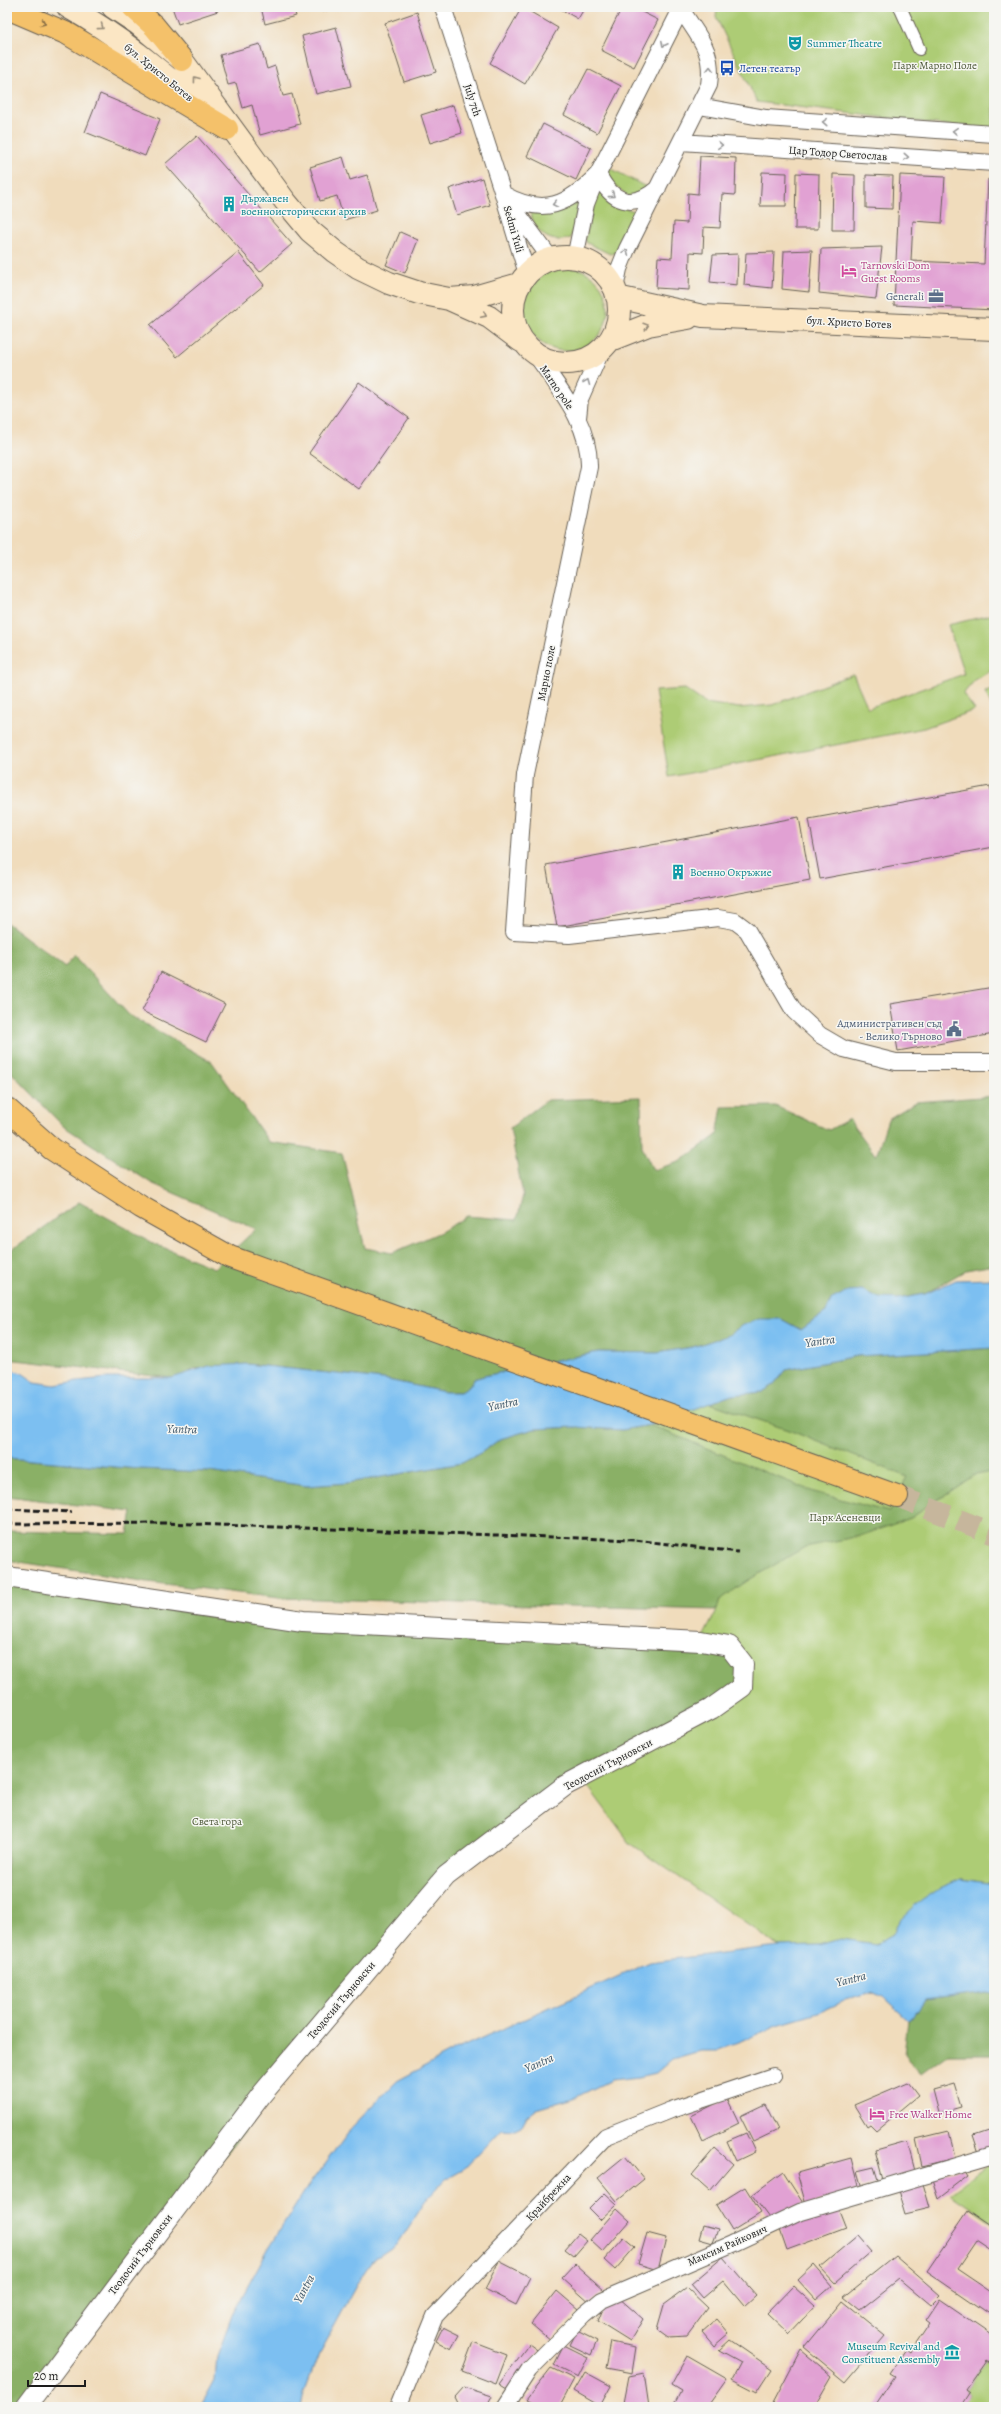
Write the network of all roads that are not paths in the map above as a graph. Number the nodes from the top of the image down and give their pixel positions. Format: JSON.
{"nodes":[{"id":1,"x":68,"y":7,"type":"edge"},
{"id":2,"x":113,"y":7,"type":"edge"},
{"id":3,"x":133,"y":7,"type":"edge"},
{"id":4,"x":443,"y":7,"type":"edge"},
{"id":5,"x":900,"y":7,"type":"edge"},
{"id":6,"x":7,"y":8,"type":"edge"},
{"id":7,"x":682,"y":8,"type":"edge"},
{"id":8,"x":919,"y":49,"type":"dead end"},
{"id":9,"x":182,"y":60,"type":"junction"},
{"id":10,"x":699,"y":106,"type":"junction"},
{"id":11,"x":227,"y":129,"type":"junction"},
{"id":12,"x":994,"y":134,"type":"edge"},
{"id":13,"x":681,"y":142,"type":"junction"},
{"id":14,"x":244,"y":144,"type":"junction"},
{"id":15,"x":994,"y":163,"type":"edge"},
{"id":16,"x":598,"y":174,"type":"junction"},
{"id":17,"x":659,"y":187,"type":"junction"},
{"id":18,"x":504,"y":194,"type":"junction"},
{"id":19,"x":575,"y":258,"type":"junction"},
{"id":20,"x":551,"y":259,"type":"junction"},
{"id":21,"x":523,"y":279,"type":"junction"},
{"id":22,"x":616,"y":293,"type":"junction"},
{"id":23,"x":449,"y":299,"type":"junction"},
{"id":24,"x":703,"y":316,"type":"junction"},
{"id":25,"x":994,"y":329,"type":"edge"},
{"id":26,"x":606,"y":345,"type":"junction"},
{"id":27,"x":529,"y":348,"type":"junction"},
{"id":28,"x":578,"y":418,"type":"junction"},
{"id":29,"x":994,"y":1062,"type":"edge"},
{"id":30,"x":7,"y":1109,"type":"edge"},
{"id":31,"x":897,"y":1496,"type":"tunnel mouth"},
{"id":32,"x":7,"y":1577,"type":"edge"},
{"id":33,"x":773,"y":2076,"type":"dead end"},
{"id":34,"x":994,"y":2155,"type":"edge"},
{"id":35,"x":26,"y":2407,"type":"edge"},
{"id":36,"x":398,"y":2407,"type":"edge"},
{"id":37,"x":505,"y":2407,"type":"edge"}],
"edges":[{"from":1,"to":11,"type":"main road","name":"бул. Христо Ботев","one_way":true},
{"from":2,"to":9,"type":"main road","name":"бул. Христо Ботев"},
{"from":3,"to":9,"type":"main road"},
{"from":4,"to":18,"type":"street","name":"July 7th"},
{"from":5,"to":8,"type":"street"},
{"from":6,"to":11,"type":"main road","one_way":true},
{"from":10,"to":7,"type":"street","one_way":true},
{"from":7,"to":16,"type":"street","one_way":true},
{"from":14,"to":9,"type":"main road","name":"бул. Христо Ботев","one_way":true},
{"from":12,"to":10,"type":"street","one_way":true},
{"from":10,"to":13,"type":"street"},
{"from":11,"to":14,"type":"main road","name":"бул. Христо Ботев"},
{"from":13,"to":15,"type":"street","name":"Цар Тодор Светослав","one_way":true},
{"from":13,"to":17,"type":"street"},
{"from":14,"to":23,"type":"main road","name":"бул. Христо Ботев"},
{"from":16,"to":17,"type":"street","one_way":true},
{"from":16,"to":18,"type":"street","one_way":true},
{"from":16,"to":19,"type":"street"},
{"from":22,"to":17,"type":"street","one_way":true},
{"from":18,"to":20,"type":"street","name":"Sedmi Yuli"},
{"from":18,"to":21,"type":"street","name":"Sedmi Yuli"},
{"from":19,"to":20,"type":"main road"},
{"from":19,"to":22,"type":"main road"},
{"from":20,"to":21,"type":"main road"},
{"from":21,"to":23,"type":"main road","name":"бул. Христо Ботев"},
{"from":21,"to":27,"type":"main road"},
{"from":22,"to":24,"type":"main road","name":"бул. Христо Ботев"},
{"from":22,"to":26,"type":"main road"},
{"from":23,"to":27,"type":"main road","name":"бул. Христо Ботев","one_way":true},
{"from":24,"to":25,"type":"main road","name":"бул. Христо Ботев"},
{"from":26,"to":24,"type":"main road","name":"бул. Христо Ботев","one_way":true},
{"from":26,"to":27,"type":"main road"},
{"from":28,"to":26,"type":"street","name":"Marno pole","one_way":true},
{"from":27,"to":28,"type":"street","name":"Marno pole"},
{"from":28,"to":29,"type":"street","name":"Марно поле"},
{"from":30,"to":31,"type":"main road"},
{"from":32,"to":35,"type":"street","name":"Теодосий Търновски"},
{"from":33,"to":36,"type":"street","name":"Крайбрежна"},
{"from":34,"to":37,"type":"street","name":"Максим Райкович"}]}
